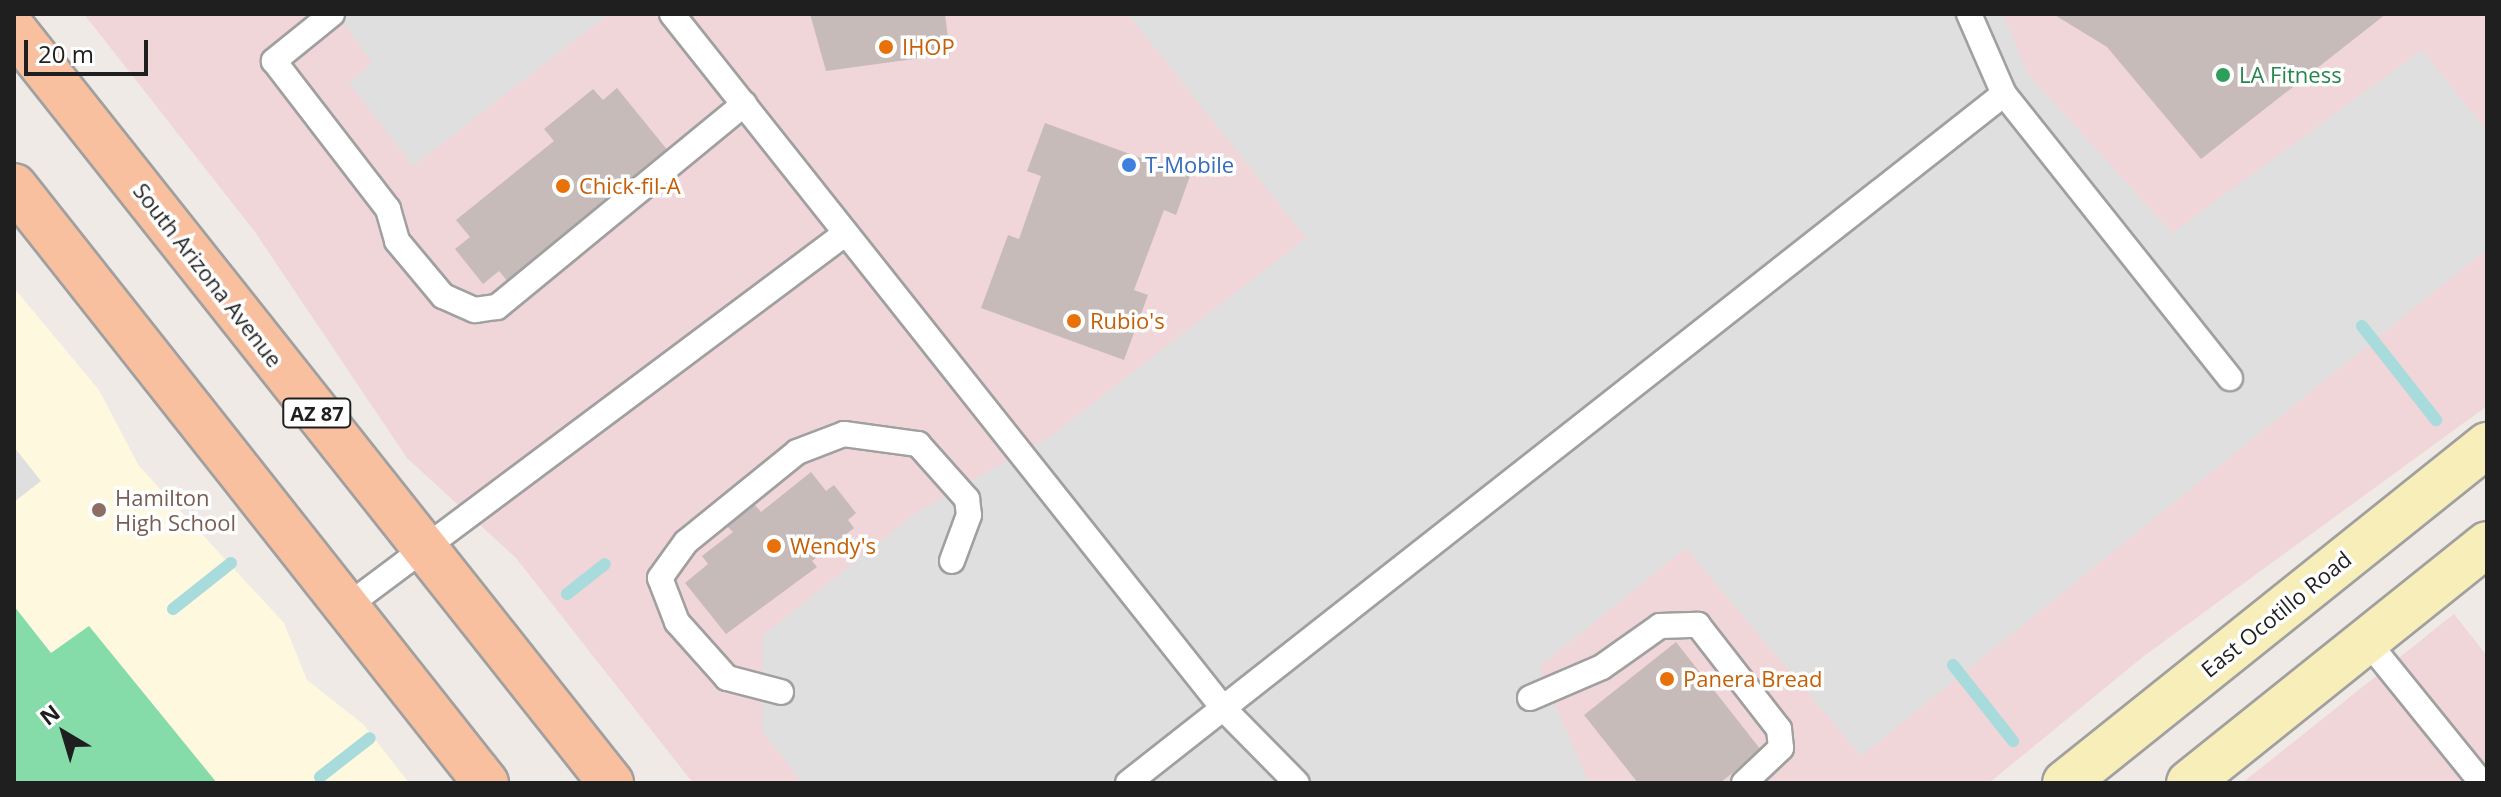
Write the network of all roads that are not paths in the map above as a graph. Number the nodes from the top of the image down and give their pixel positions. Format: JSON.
{"nodes":[{"id":1,"x":332,"y":14,"type":"edge"},
{"id":2,"x":672,"y":14,"type":"edge"},
{"id":3,"x":1969,"y":14,"type":"edge"},
{"id":4,"x":14,"y":30,"type":"edge"},
{"id":5,"x":2004,"y":94,"type":"junction"},
{"id":6,"x":744,"y":104,"type":"junction"},
{"id":7,"x":14,"y":186,"type":"edge"},
{"id":8,"x":846,"y":233,"type":"junction"},
{"id":9,"x":2230,"y":378,"type":"dead end"},
{"id":10,"x":2487,"y":445,"type":"edge"},
{"id":11,"x":2487,"y":544,"type":"edge"},
{"id":12,"x":421,"y":545,"type":"junction"},
{"id":13,"x":952,"y":561,"type":"dead end"},
{"id":14,"x":346,"y":607,"type":"junction"},
{"id":15,"x":2367,"y":641,"type":"junction"},
{"id":16,"x":781,"y":692,"type":"dead end"},
{"id":17,"x":1530,"y":698,"type":"dead end"},
{"id":18,"x":1223,"y":708,"type":"junction"},
{"id":19,"x":486,"y":783,"type":"edge"},
{"id":20,"x":611,"y":783,"type":"edge"},
{"id":21,"x":1128,"y":783,"type":"edge"},
{"id":22,"x":1297,"y":783,"type":"edge"},
{"id":23,"x":1744,"y":783,"type":"edge"},
{"id":24,"x":2065,"y":783,"type":"edge"},
{"id":25,"x":2189,"y":783,"type":"edge"},
{"id":26,"x":2482,"y":783,"type":"edge"}],
"edges":[{"from":1,"to":6,"type":"lane"},
{"from":2,"to":6,"type":"lane"},
{"from":3,"to":5,"type":"lane"},
{"from":4,"to":12,"type":"main road","name":"South Arizona Avenue","number":"AZ 87"},
{"from":5,"to":9,"type":"lane"},
{"from":5,"to":18,"type":"lane"},
{"from":6,"to":8,"type":"lane"},
{"from":7,"to":14,"type":"main road"},
{"from":8,"to":12,"type":"lane"},
{"from":8,"to":18,"type":"lane"},
{"from":10,"to":24,"type":"main road","name":"East Ocotillo Road"},
{"from":11,"to":15,"type":"main road"},
{"from":12,"to":14,"type":"lane"},
{"from":12,"to":20,"type":"main road","name":"South Arizona Avenue","number":"AZ 87"},
{"from":13,"to":16,"type":"lane"},
{"from":14,"to":19,"type":"main road"},
{"from":15,"to":25,"type":"main road"},
{"from":15,"to":26,"type":"lane"},
{"from":17,"to":23,"type":"lane"},
{"from":18,"to":21,"type":"lane"},
{"from":18,"to":22,"type":"lane"}]}
